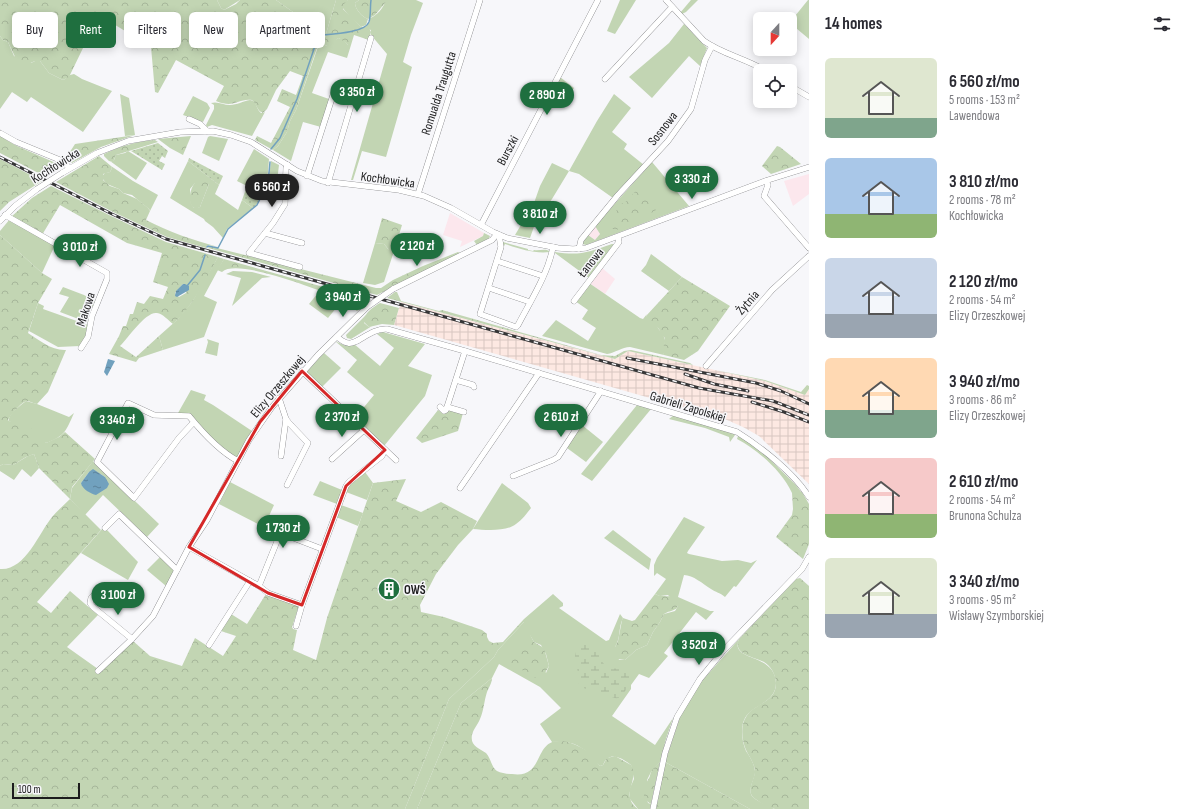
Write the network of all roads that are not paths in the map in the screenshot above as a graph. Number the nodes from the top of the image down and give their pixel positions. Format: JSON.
{"nodes":[{"id":1,"x":480,"y":0,"type":"edge"},
{"id":2,"x":598,"y":0,"type":"edge"},
{"id":3,"x":666,"y":0,"type":"edge"},
{"id":4,"x":672,"y":6,"type":"junction"},
{"id":5,"x":371,"y":38,"type":"dead end"},
{"id":6,"x":712,"y":46,"type":"junction"},
{"id":7,"x":753,"y":64,"type":"edge"},
{"id":8,"x":605,"y":79,"type":"dead end"},
{"id":9,"x":797,"y":90,"type":"edge"},
{"id":10,"x":334,"y":92,"type":"dead end"},
{"id":11,"x":809,"y":97,"type":"edge"},
{"id":12,"x":189,"y":119,"type":"dead end"},
{"id":13,"x":207,"y":131,"type":"junction"},
{"id":14,"x":0,"y":133,"type":"edge"},
{"id":15,"x":288,"y":165,"type":"junction"},
{"id":16,"x":809,"y":167,"type":"edge"},
{"id":17,"x":69,"y":168,"type":"junction"},
{"id":18,"x":307,"y":176,"type":"junction"},
{"id":19,"x":766,"y":181,"type":"junction"},
{"id":20,"x":328,"y":183,"type":"junction"},
{"id":21,"x":418,"y":194,"type":"junction"},
{"id":22,"x":5,"y":215,"type":"junction"},
{"id":23,"x":0,"y":221,"type":"edge"},
{"id":24,"x":481,"y":225,"type":"junction"},
{"id":25,"x":265,"y":233,"type":"junction"},
{"id":26,"x":498,"y":234,"type":"junction"},
{"id":27,"x":618,"y":237,"type":"junction"},
{"id":28,"x":302,"y":243,"type":"dead end"},
{"id":29,"x":553,"y":247,"type":"junction"},
{"id":30,"x":809,"y":248,"type":"edge"},
{"id":31,"x":579,"y":249,"type":"junction"},
{"id":32,"x":809,"y":256,"type":"edge"},
{"id":33,"x":497,"y":261,"type":"junction"},
{"id":34,"x":300,"y":267,"type":"dead end"},
{"id":35,"x":543,"y":276,"type":"junction"},
{"id":36,"x":488,"y":288,"type":"junction"},
{"id":37,"x":574,"y":301,"type":"dead end"},
{"id":38,"x":530,"y":302,"type":"junction"},
{"id":39,"x":337,"y":337,"type":"junction"},
{"id":40,"x":81,"y":348,"type":"dead end"},
{"id":41,"x":465,"y":351,"type":"junction"},
{"id":42,"x":706,"y":366,"type":"dead end"},
{"id":43,"x":302,"y":371,"type":"junction"},
{"id":44,"x":539,"y":373,"type":"junction"},
{"id":45,"x":456,"y":380,"type":"junction"},
{"id":46,"x":474,"y":387,"type":"dead end"},
{"id":47,"x":601,"y":391,"type":"junction"},
{"id":48,"x":279,"y":398,"type":"junction"},
{"id":49,"x":440,"y":407,"type":"dead end"},
{"id":50,"x":447,"y":407,"type":"junction"},
{"id":51,"x":464,"y":412,"type":"dead end"},
{"id":52,"x":286,"y":419,"type":"junction"},
{"id":53,"x":194,"y":422,"type":"junction"},
{"id":54,"x":364,"y":430,"type":"junction"},
{"id":55,"x":385,"y":450,"type":"junction"},
{"id":56,"x":281,"y":456,"type":"dead end"},
{"id":57,"x":332,"y":459,"type":"dead end"},
{"id":58,"x":396,"y":460,"type":"dead end"},
{"id":59,"x":238,"y":461,"type":"junction"},
{"id":60,"x":513,"y":476,"type":"dead end"},
{"id":61,"x":287,"y":485,"type":"dead end"},
{"id":62,"x":460,"y":488,"type":"dead end"},
{"id":63,"x":809,"y":497,"type":"edge"},
{"id":64,"x":105,"y":528,"type":"dead end"},
{"id":65,"x":189,"y":547,"type":"junction"},
{"id":66,"x":322,"y":549,"type":"junction"},
{"id":67,"x":809,"y":557,"type":"edge"},
{"id":68,"x":177,"y":570,"type":"junction"},
{"id":69,"x":250,"y":581,"type":"junction"},
{"id":70,"x":259,"y":586,"type":"junction"},
{"id":71,"x":95,"y":594,"type":"dead end"},
{"id":72,"x":302,"y":605,"type":"junction"},
{"id":73,"x":296,"y":626,"type":"dead end"},
{"id":74,"x":132,"y":639,"type":"junction"},
{"id":75,"x":209,"y":645,"type":"dead end"},
{"id":76,"x":98,"y":671,"type":"dead end"},
{"id":77,"x":653,"y":809,"type":"edge"}],
"edges":[{"from":1,"to":21,"type":"street","name":"Romualda Traugutta"},
{"from":2,"to":24,"type":"street","name":"Burszki"},
{"from":3,"to":4,"type":"street"},
{"from":4,"to":6,"type":"street"},
{"from":4,"to":8,"type":"street"},
{"from":5,"to":20,"type":"street"},
{"from":6,"to":7,"type":"street"},
{"from":6,"to":31,"type":"street","name":"Sosnowa"},
{"from":9,"to":11,"type":"street"},
{"from":10,"to":18,"type":"street"},
{"from":12,"to":13,"type":"street"},
{"from":13,"to":15,"type":"street","name":"Kochłowicka"},
{"from":13,"to":17,"type":"street","name":"Kochłowicka"},
{"from":14,"to":17,"type":"street"},
{"from":15,"to":18,"type":"street","name":"Kochłowicka"},
{"from":15,"to":25,"type":"street"},
{"from":16,"to":19,"type":"street","name":"Kochłowicka"},
{"from":17,"to":22,"type":"street","name":"Kochłowicka","bridge":true},
{"from":18,"to":20,"type":"street","name":"Kochłowicka"},
{"from":19,"to":27,"type":"street","name":"Kochłowicka"},
{"from":19,"to":30,"type":"street"},
{"from":20,"to":21,"type":"street","name":"Kochłowicka"},
{"from":21,"to":24,"type":"street","name":"Kochłowicka"},
{"from":22,"to":23,"type":"street","name":"Kochłowicka"},
{"from":22,"to":40,"type":"street","name":"Makowa"},
{"from":24,"to":26,"type":"street","name":"Kochłowicka"},
{"from":25,"to":28,"type":"street"},
{"from":25,"to":34,"type":"street"},
{"from":26,"to":29,"type":"street","name":"Kochłowicka"},
{"from":26,"to":33,"type":"street"},
{"from":26,"to":39,"type":"street","name":"Elizy Orzeszkowej","bridge":true},
{"from":27,"to":31,"type":"street","name":"Kochłowicka"},
{"from":27,"to":37,"type":"street","name":"Łanowa"},
{"from":29,"to":31,"type":"street","name":"Kochłowicka"},
{"from":29,"to":35,"type":"street"},
{"from":32,"to":42,"type":"street","name":"Żytnia"},
{"from":33,"to":35,"type":"street"},
{"from":33,"to":36,"type":"street"},
{"from":35,"to":38,"type":"street"},
{"from":36,"to":38,"type":"street"},
{"from":36,"to":38,"type":"street"},
{"from":39,"to":41,"type":"street","name":"Gabrieli Zapolskiej"},
{"from":39,"to":43,"type":"street","name":"Elizy Orzeszkowej"},
{"from":41,"to":44,"type":"street","name":"Gabrieli Zapolskiej"},
{"from":41,"to":45,"type":"street"},
{"from":43,"to":48,"type":"street","name":"Elizy Orzeszkowej"},
{"from":43,"to":54,"type":"street"},
{"from":44,"to":47,"type":"street","name":"Gabrieli Zapolskiej"},
{"from":44,"to":62,"type":"street"},
{"from":45,"to":46,"type":"street"},
{"from":45,"to":50,"type":"street"},
{"from":47,"to":60,"type":"street"},
{"from":47,"to":63,"type":"street","name":"Gabrieli Zapolskiej"},
{"from":48,"to":52,"type":"street"},
{"from":48,"to":59,"type":"street","name":"Elizy Orzeszkowej"},
{"from":49,"to":50,"type":"street"},
{"from":50,"to":51,"type":"street"},
{"from":52,"to":56,"type":"street"},
{"from":52,"to":61,"type":"street"},
{"from":53,"to":53,"type":"street"},
{"from":53,"to":59,"type":"street"},
{"from":54,"to":55,"type":"street"},
{"from":54,"to":57,"type":"street"},
{"from":55,"to":58,"type":"street"},
{"from":55,"to":66,"type":"street"},
{"from":59,"to":65,"type":"street","name":"Elizy Orzeszkowej"},
{"from":64,"to":68,"type":"street"},
{"from":65,"to":68,"type":"street","name":"Elizy Orzeszkowej"},
{"from":65,"to":69,"type":"street"},
{"from":66,"to":70,"type":"street"},
{"from":66,"to":72,"type":"street"},
{"from":67,"to":77,"type":"street"},
{"from":68,"to":74,"type":"street","name":"Elizy Orzeszkowej"},
{"from":69,"to":70,"type":"street"},
{"from":69,"to":75,"type":"street"},
{"from":70,"to":72,"type":"street"},
{"from":71,"to":74,"type":"street"},
{"from":72,"to":73,"type":"street"},
{"from":74,"to":76,"type":"street","name":"Elizy Orzeszkowej"}]}
